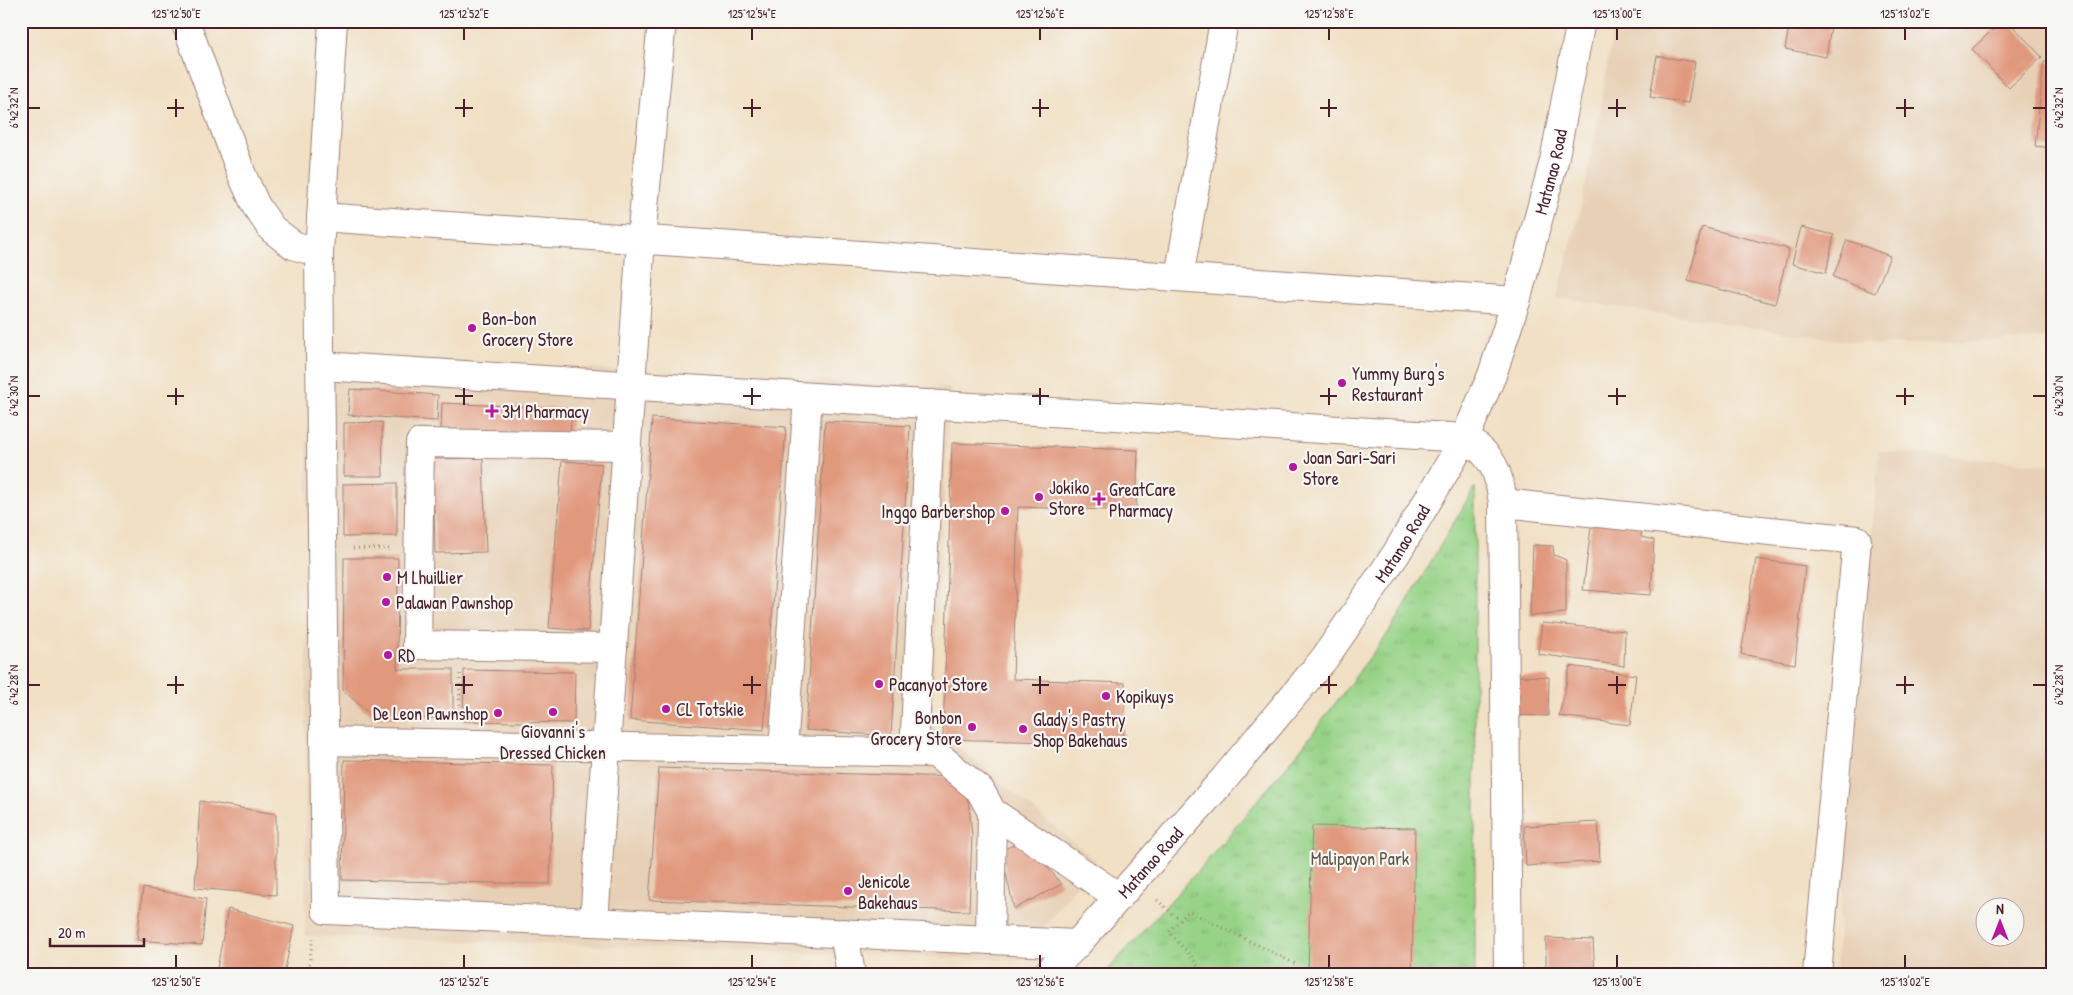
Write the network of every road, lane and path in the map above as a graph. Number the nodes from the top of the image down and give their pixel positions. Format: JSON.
{"nodes":[{"id":1,"x":185,"y":21,"type":"edge"},
{"id":2,"x":333,"y":21,"type":"edge"},
{"id":3,"x":662,"y":21,"type":"edge"},
{"id":4,"x":1224,"y":21,"type":"edge"},
{"id":5,"x":1581,"y":21,"type":"edge"},
{"id":6,"x":321,"y":217,"type":"junction"},
{"id":7,"x":641,"y":239,"type":"junction"},
{"id":8,"x":320,"y":253,"type":"junction"},
{"id":9,"x":1179,"y":277,"type":"junction"},
{"id":10,"x":1516,"y":301,"type":"junction"},
{"id":11,"x":320,"y":366,"type":"junction"},
{"id":12,"x":631,"y":386,"type":"junction"},
{"id":13,"x":808,"y":397,"type":"junction"},
{"id":14,"x":931,"y":404,"type":"junction"},
{"id":15,"x":1465,"y":438,"type":"junction"},
{"id":16,"x":627,"y":446,"type":"junction"},
{"id":17,"x":1504,"y":502,"type":"junction"},
{"id":18,"x":322,"y":548,"type":"junction"},
{"id":19,"x":418,"y":549,"type":"junction"},
{"id":20,"x":460,"y":646,"type":"junction"},
{"id":21,"x":613,"y":648,"type":"junction"},
{"id":22,"x":324,"y":741,"type":"junction"},
{"id":23,"x":458,"y":744,"type":"junction"},
{"id":24,"x":607,"y":746,"type":"junction"},
{"id":25,"x":783,"y":750,"type":"junction"},
{"id":26,"x":914,"y":752,"type":"junction"},
{"id":27,"x":992,"y":812,"type":"junction"},
{"id":28,"x":1119,"y":897,"type":"junction"},
{"id":29,"x":326,"y":910,"type":"junction"},
{"id":30,"x":594,"y":922,"type":"junction"},
{"id":31,"x":844,"y":933,"type":"junction"},
{"id":32,"x":990,"y":940,"type":"junction"},
{"id":33,"x":1077,"y":944,"type":"junction"},
{"id":34,"x":1296,"y":964,"type":"dead end"},
{"id":35,"x":308,"y":974,"type":"edge"},
{"id":36,"x":851,"y":974,"type":"edge"},
{"id":37,"x":1047,"y":974,"type":"edge"},
{"id":38,"x":1203,"y":974,"type":"edge"},
{"id":39,"x":1508,"y":974,"type":"edge"},
{"id":40,"x":1817,"y":974,"type":"edge"}],
"edges":[{"from":1,"to":8,"type":"street"},
{"from":2,"to":6,"type":"street"},
{"from":3,"to":7,"type":"street"},
{"from":4,"to":9,"type":"street"},
{"from":5,"to":10,"type":"street","name":"Matanao Road"},
{"from":6,"to":7,"type":"street"},
{"from":6,"to":8,"type":"street"},
{"from":7,"to":9,"type":"street"},
{"from":7,"to":12,"type":"street"},
{"from":8,"to":11,"type":"street"},
{"from":9,"to":10,"type":"street"},
{"from":10,"to":15,"type":"street","name":"Matanao Road"},
{"from":11,"to":12,"type":"street"},
{"from":11,"to":18,"type":"street"},
{"from":12,"to":13,"type":"street"},
{"from":12,"to":16,"type":"street"},
{"from":13,"to":14,"type":"street"},
{"from":13,"to":25,"type":"street"},
{"from":14,"to":15,"type":"street"},
{"from":14,"to":26,"type":"street"},
{"from":15,"to":17,"type":"street"},
{"from":15,"to":28,"type":"street","name":"Matanao Road"},
{"from":16,"to":19,"type":"street"},
{"from":16,"to":21,"type":"street"},
{"from":17,"to":39,"type":"street"},
{"from":17,"to":40,"type":"street"},
{"from":18,"to":19,"type":"path"},
{"from":18,"to":22,"type":"street"},
{"from":19,"to":20,"type":"street"},
{"from":20,"to":21,"type":"street"},
{"from":20,"to":23,"type":"path"},
{"from":21,"to":24,"type":"street"},
{"from":22,"to":23,"type":"street"},
{"from":22,"to":29,"type":"street"},
{"from":23,"to":24,"type":"street"},
{"from":24,"to":25,"type":"street"},
{"from":24,"to":30,"type":"street"},
{"from":25,"to":26,"type":"street"},
{"from":26,"to":27,"type":"street"},
{"from":27,"to":28,"type":"street"},
{"from":27,"to":32,"type":"street"},
{"from":28,"to":33,"type":"street","name":"Matanao Road"},
{"from":29,"to":30,"type":"street"},
{"from":29,"to":35,"type":"path"},
{"from":30,"to":31,"type":"street"},
{"from":31,"to":32,"type":"street"},
{"from":31,"to":36,"type":"street"},
{"from":32,"to":33,"type":"street"},
{"from":33,"to":37,"type":"street","name":"Matanao Road"},
{"from":34,"to":38,"type":"path"}]}
